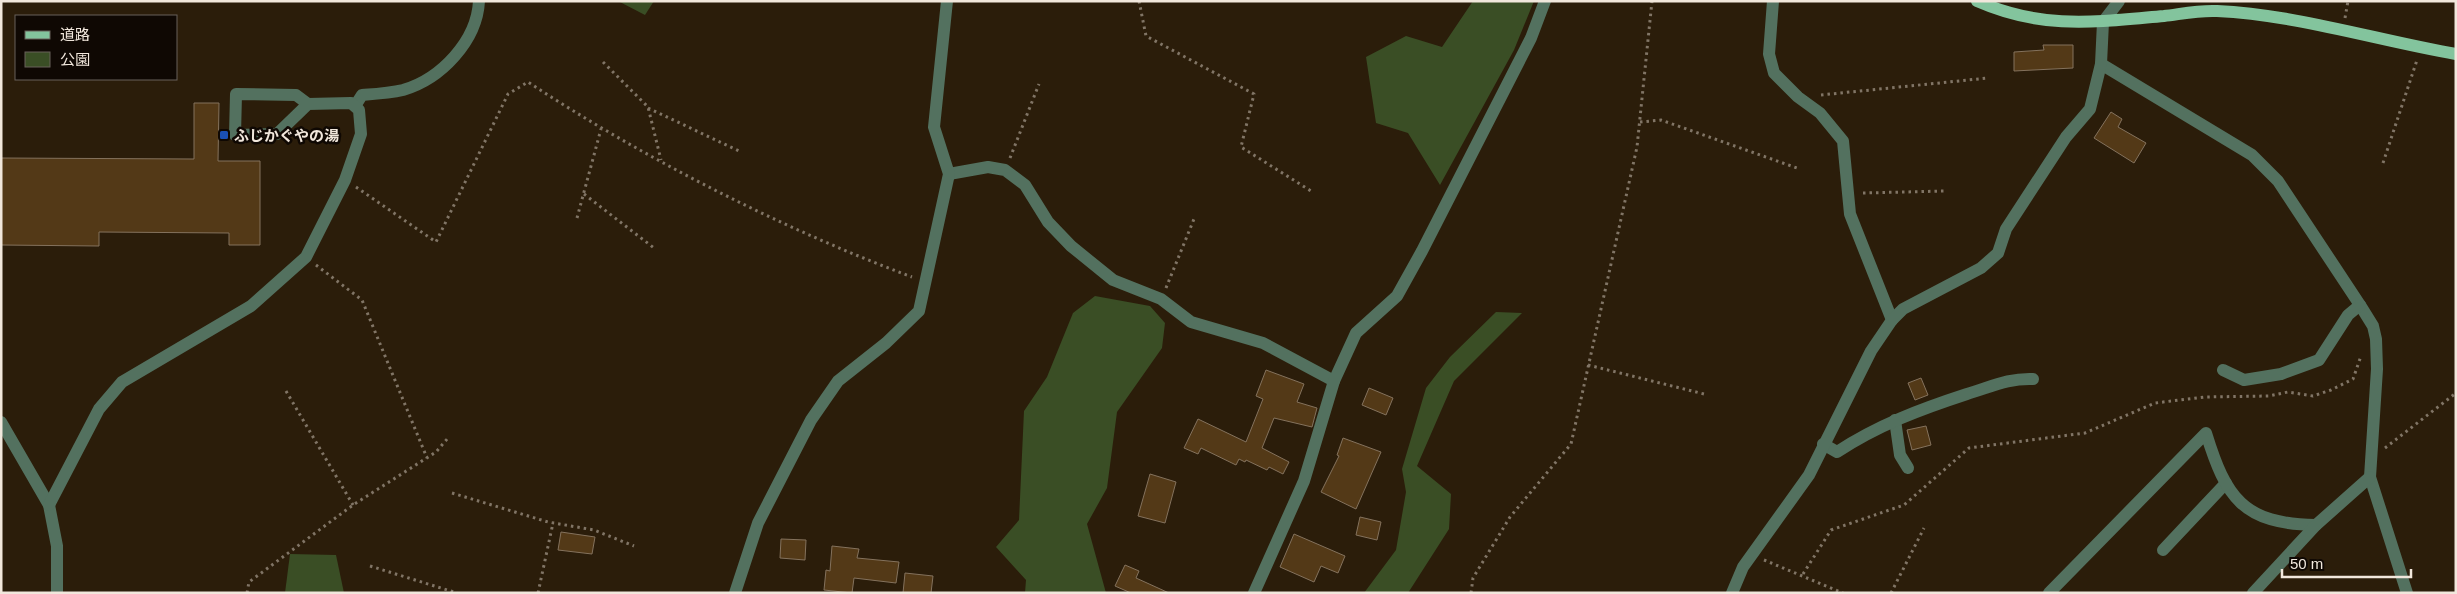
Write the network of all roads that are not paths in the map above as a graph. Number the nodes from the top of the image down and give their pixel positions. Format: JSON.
{"nodes":[{"id":1,"x":480,"y":1,"type":"edge"},
{"id":2,"x":947,"y":1,"type":"edge"},
{"id":3,"x":1545,"y":1,"type":"edge"},
{"id":4,"x":1773,"y":1,"type":"edge"},
{"id":5,"x":1977,"y":1,"type":"edge"},
{"id":6,"x":2118,"y":1,"type":"edge"},
{"id":7,"x":2103,"y":22,"type":"junction"},
{"id":8,"x":2456,"y":54,"type":"edge"},
{"id":9,"x":2101,"y":64,"type":"junction"},
{"id":10,"x":308,"y":104,"type":"junction"},
{"id":11,"x":355,"y":106,"type":"junction"},
{"id":12,"x":949,"y":174,"type":"junction"},
{"id":13,"x":2360,"y":304,"type":"junction"},
{"id":14,"x":1892,"y":320,"type":"junction"},
{"id":15,"x":2223,"y":370,"type":"dead end"},
{"id":16,"x":2034,"y":379,"type":"dead end"},
{"id":17,"x":1334,"y":381,"type":"junction"},
{"id":18,"x":1895,"y":420,"type":"junction"},
{"id":19,"x":1,"y":422,"type":"edge"},
{"id":20,"x":1823,"y":444,"type":"junction"},
{"id":21,"x":1908,"y":468,"type":"dead end"},
{"id":22,"x":2370,"y":477,"type":"junction"},
{"id":23,"x":2226,"y":483,"type":"junction"},
{"id":24,"x":49,"y":506,"type":"junction"},
{"id":25,"x":2316,"y":526,"type":"junction"},
{"id":26,"x":2163,"y":550,"type":"dead end"},
{"id":27,"x":57,"y":593,"type":"edge"},
{"id":28,"x":735,"y":593,"type":"edge"},
{"id":29,"x":1254,"y":593,"type":"edge"},
{"id":30,"x":1732,"y":593,"type":"edge"},
{"id":31,"x":2049,"y":593,"type":"edge"},
{"id":32,"x":2252,"y":593,"type":"edge"},
{"id":33,"x":2407,"y":593,"type":"edge"}],
"edges":[{"from":1,"to":11,"type":"street"},
{"from":2,"to":12,"type":"street"},
{"from":3,"to":17,"type":"street"},
{"from":4,"to":14,"type":"street"},
{"from":5,"to":7,"type":"main road"},
{"from":6,"to":7,"type":"street"},
{"from":7,"to":8,"type":"main road"},
{"from":7,"to":9,"type":"street"},
{"from":9,"to":13,"type":"street"},
{"from":9,"to":14,"type":"street"},
{"from":10,"to":10,"type":"street"},
{"from":10,"to":11,"type":"street"},
{"from":11,"to":24,"type":"street"},
{"from":12,"to":17,"type":"street"},
{"from":12,"to":28,"type":"street"},
{"from":13,"to":15,"type":"street"},
{"from":13,"to":22,"type":"street"},
{"from":14,"to":20,"type":"street"},
{"from":16,"to":18,"type":"street"},
{"from":17,"to":29,"type":"street"},
{"from":18,"to":20,"type":"street"},
{"from":18,"to":21,"type":"street"},
{"from":19,"to":24,"type":"street"},
{"from":20,"to":30,"type":"street"},
{"from":22,"to":25,"type":"street"},
{"from":22,"to":33,"type":"street"},
{"from":23,"to":25,"type":"street"},
{"from":23,"to":26,"type":"street"},
{"from":23,"to":31,"type":"street"},
{"from":24,"to":27,"type":"street"},
{"from":25,"to":32,"type":"street"}]}
